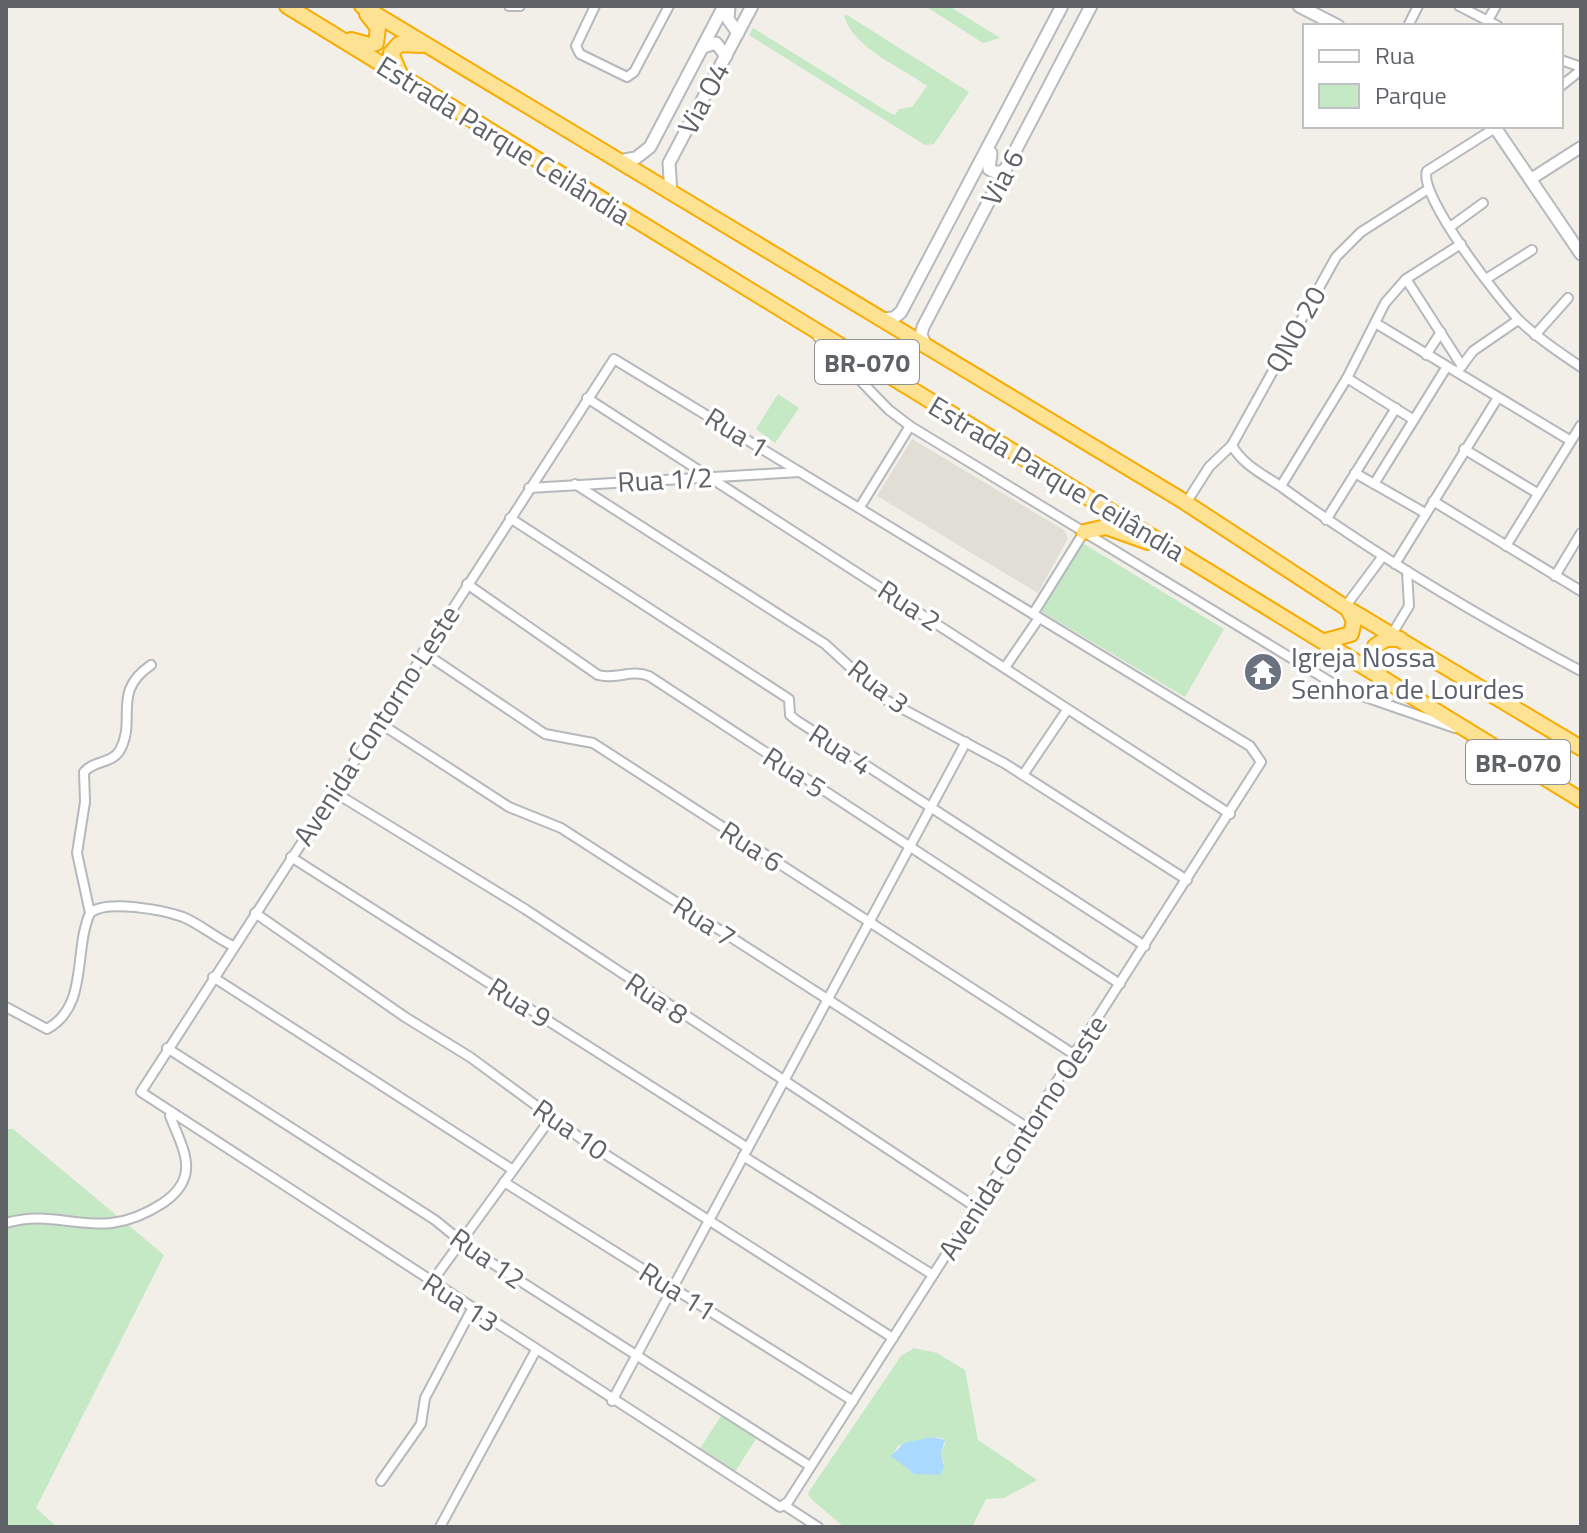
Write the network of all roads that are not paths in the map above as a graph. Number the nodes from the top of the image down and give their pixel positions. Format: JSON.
{"nodes":[{"id":1,"x":287,"y":6,"type":"edge"},
{"id":2,"x":360,"y":6,"type":"edge"},
{"id":3,"x":509,"y":6,"type":"edge"},
{"id":4,"x":520,"y":6,"type":"edge"},
{"id":5,"x":595,"y":6,"type":"edge"},
{"id":6,"x":669,"y":6,"type":"edge"},
{"id":7,"x":726,"y":6,"type":"edge"},
{"id":8,"x":752,"y":6,"type":"edge"},
{"id":9,"x":1062,"y":6,"type":"edge"},
{"id":10,"x":1091,"y":6,"type":"edge"},
{"id":11,"x":1299,"y":6,"type":"edge"},
{"id":12,"x":1418,"y":6,"type":"edge"},
{"id":13,"x":1459,"y":6,"type":"edge"},
{"id":14,"x":1496,"y":6,"type":"edge"},
{"id":15,"x":1484,"y":18,"type":"junction"},
{"id":16,"x":1334,"y":24,"type":"edge"},
{"id":17,"x":1409,"y":24,"type":"edge"},
{"id":18,"x":1478,"y":24,"type":"edge"},
{"id":19,"x":1494,"y":24,"type":"edge"},
{"id":20,"x":738,"y":33,"type":"junction"},
{"id":21,"x":332,"y":34,"type":"junction"},
{"id":22,"x":429,"y":47,"type":"junction"},
{"id":23,"x":703,"y":47,"type":"junction"},
{"id":24,"x":726,"y":56,"type":"junction"},
{"id":25,"x":1581,"y":68,"type":"edge"},
{"id":26,"x":401,"y":76,"type":"junction"},
{"id":27,"x":1023,"y":80,"type":"junction"},
{"id":28,"x":1563,"y":84,"type":"edge"},
{"id":29,"x":1492,"y":128,"type":"edge"},
{"id":30,"x":1495,"y":128,"type":"edge"},
{"id":31,"x":1581,"y":147,"type":"edge"},
{"id":32,"x":617,"y":161,"type":"junction"},
{"id":33,"x":1005,"y":170,"type":"junction"},
{"id":34,"x":1531,"y":179,"type":"junction"},
{"id":35,"x":1427,"y":190,"type":"junction"},
{"id":36,"x":671,"y":193,"type":"junction"},
{"id":37,"x":1483,"y":203,"type":"dead end"},
{"id":38,"x":1450,"y":227,"type":"junction"},
{"id":39,"x":1461,"y":244,"type":"junction"},
{"id":40,"x":1532,"y":250,"type":"dead end"},
{"id":41,"x":1580,"y":252,"type":"edge"},
{"id":42,"x":1406,"y":279,"type":"junction"},
{"id":43,"x":1486,"y":279,"type":"junction"},
{"id":44,"x":1568,"y":298,"type":"dead end"},
{"id":45,"x":879,"y":319,"type":"junction"},
{"id":46,"x":1518,"y":320,"type":"junction"},
{"id":47,"x":1377,"y":324,"type":"junction"},
{"id":48,"x":806,"y":325,"type":"junction"},
{"id":49,"x":1441,"y":332,"type":"junction"},
{"id":50,"x":1535,"y":335,"type":"junction"},
{"id":51,"x":927,"y":348,"type":"junction"},
{"id":52,"x":1426,"y":355,"type":"junction"},
{"id":53,"x":614,"y":359,"type":"joint"},
{"id":54,"x":1581,"y":367,"type":"edge"},
{"id":55,"x":1446,"y":368,"type":"junction"},
{"id":56,"x":1460,"y":370,"type":"junction"},
{"id":57,"x":1347,"y":378,"type":"junction"},
{"id":58,"x":587,"y":398,"type":"junction"},
{"id":59,"x":1497,"y":399,"type":"junction"},
{"id":60,"x":1396,"y":408,"type":"junction"},
{"id":61,"x":1414,"y":420,"type":"junction"},
{"id":62,"x":910,"y":426,"type":"junction"},
{"id":63,"x":1577,"y":434,"type":"edge"},
{"id":64,"x":1232,"y":445,"type":"junction"},
{"id":65,"x":1464,"y":449,"type":"junction"},
{"id":66,"x":801,"y":472,"type":"junction"},
{"id":67,"x":1355,"y":473,"type":"junction"},
{"id":68,"x":709,"y":476,"type":"junction"},
{"id":69,"x":575,"y":484,"type":"junction"},
{"id":70,"x":1374,"y":484,"type":"junction"},
{"id":71,"x":1281,"y":486,"type":"junction"},
{"id":72,"x":529,"y":488,"type":"junction"},
{"id":73,"x":1537,"y":493,"type":"junction"},
{"id":74,"x":1433,"y":501,"type":"junction"},
{"id":75,"x":1186,"y":503,"type":"junction"},
{"id":76,"x":860,"y":507,"type":"junction"},
{"id":77,"x":1425,"y":513,"type":"junction"},
{"id":78,"x":510,"y":518,"type":"junction"},
{"id":79,"x":1326,"y":520,"type":"junction"},
{"id":80,"x":1084,"y":532,"type":"junction"},
{"id":81,"x":1581,"y":533,"type":"edge"},
{"id":82,"x":1506,"y":546,"type":"junction"},
{"id":83,"x":1184,"y":556,"type":"junction"},
{"id":84,"x":1383,"y":556,"type":"junction"},
{"id":85,"x":1395,"y":564,"type":"junction"},
{"id":86,"x":1407,"y":571,"type":"junction"},
{"id":87,"x":1555,"y":576,"type":"junction"},
{"id":88,"x":467,"y":584,"type":"junction"},
{"id":89,"x":1581,"y":591,"type":"edge"},
{"id":90,"x":1346,"y":608,"type":"junction"},
{"id":91,"x":1036,"y":616,"type":"junction"},
{"id":92,"x":1396,"y":637,"type":"junction"},
{"id":93,"x":1325,"y":641,"type":"junction"},
{"id":94,"x":423,"y":652,"type":"junction"},
{"id":95,"x":151,"y":665,"type":"dead end"},
{"id":96,"x":1006,"y":666,"type":"junction"},
{"id":97,"x":1581,"y":671,"type":"edge"},
{"id":98,"x":1380,"y":674,"type":"junction"},
{"id":99,"x":1067,"y":710,"type":"junction"},
{"id":100,"x":378,"y":722,"type":"junction"},
{"id":101,"x":1472,"y":734,"type":"junction"},
{"id":102,"x":966,"y":742,"type":"junction"},
{"id":103,"x":1581,"y":748,"type":"edge"},
{"id":104,"x":1259,"y":768,"type":"joint"},
{"id":105,"x":1023,"y":775,"type":"junction"},
{"id":106,"x":334,"y":792,"type":"junction"},
{"id":107,"x":1581,"y":800,"type":"edge"},
{"id":108,"x":930,"y":808,"type":"junction"},
{"id":109,"x":1230,"y":814,"type":"junction"},
{"id":110,"x":909,"y":847,"type":"junction"},
{"id":111,"x":291,"y":857,"type":"junction"},
{"id":112,"x":1187,"y":880,"type":"junction"},
{"id":113,"x":90,"y":913,"type":"junction"},
{"id":114,"x":255,"y":913,"type":"junction"},
{"id":115,"x":870,"y":923,"type":"junction"},
{"id":116,"x":233,"y":946,"type":"junction"},
{"id":117,"x":1145,"y":946,"type":"junction"},
{"id":118,"x":213,"y":977,"type":"junction"},
{"id":119,"x":1120,"y":984,"type":"junction"},
{"id":120,"x":829,"y":1000,"type":"junction"},
{"id":121,"x":6,"y":1007,"type":"edge"},
{"id":122,"x":167,"y":1048,"type":"junction"},
{"id":123,"x":1075,"y":1055,"type":"junction"},
{"id":124,"x":783,"y":1083,"type":"junction"},
{"id":125,"x":141,"y":1092,"type":"joint"},
{"id":126,"x":170,"y":1114,"type":"junction"},
{"id":127,"x":551,"y":1118,"type":"junction"},
{"id":128,"x":1028,"y":1128,"type":"junction"},
{"id":129,"x":746,"y":1152,"type":"junction"},
{"id":130,"x":513,"y":1170,"type":"junction"},
{"id":131,"x":504,"y":1182,"type":"junction"},
{"id":132,"x":977,"y":1208,"type":"junction"},
{"id":133,"x":709,"y":1220,"type":"junction"},
{"id":134,"x":6,"y":1223,"type":"edge"},
{"id":135,"x":460,"y":1241,"type":"junction"},
{"id":136,"x":933,"y":1275,"type":"junction"},
{"id":137,"x":431,"y":1283,"type":"junction"},
{"id":138,"x":673,"y":1288,"type":"junction"},
{"id":139,"x":472,"y":1309,"type":"junction"},
{"id":140,"x":893,"y":1338,"type":"junction"},
{"id":141,"x":536,"y":1350,"type":"junction"},
{"id":142,"x":637,"y":1355,"type":"junction"},
{"id":143,"x":612,"y":1401,"type":"junction"},
{"id":144,"x":853,"y":1401,"type":"junction"},
{"id":145,"x":810,"y":1466,"type":"junction"},
{"id":146,"x":381,"y":1481,"type":"dead end"},
{"id":147,"x":784,"y":1505,"type":"junction"},
{"id":148,"x":440,"y":1527,"type":"edge"},
{"id":149,"x":818,"y":1527,"type":"edge"}],
"edges":[{"from":1,"to":21,"type":"highway","name":"Estrada Parque Ceilândia","number":"BR-070"},
{"from":2,"to":21,"type":"highway"},
{"from":2,"to":22,"type":"highway","name":"Estrada Parque Ceilândia","number":"BR-070"},
{"from":3,"to":4,"type":"street"},
{"from":5,"to":6,"type":"street"},
{"from":7,"to":20,"type":"main road"},
{"from":7,"to":23,"type":"main road","name":"Via O4"},
{"from":8,"to":20,"type":"main road","name":"Via O4"},
{"from":9,"to":27,"type":"main road","name":"Via 6"},
{"from":10,"to":33,"type":"main road","name":"Via 6"},
{"from":11,"to":16,"type":"main road"},
{"from":12,"to":17,"type":"street"},
{"from":13,"to":15,"type":"street"},
{"from":14,"to":15,"type":"street"},
{"from":15,"to":18,"type":"street"},
{"from":15,"to":19,"type":"street"},
{"from":20,"to":24,"type":"main road","name":"Via O4"},
{"from":21,"to":26,"type":"highway","name":"Estrada Parque Ceilândia","number":"BR-070"},
{"from":22,"to":26,"type":"highway"},
{"from":22,"to":32,"type":"highway","name":"Estrada Parque Ceilândia","number":"BR-070"},
{"from":23,"to":24,"type":"main road"},
{"from":23,"to":32,"type":"main road","name":"Via O4"},
{"from":24,"to":36,"type":"main road","name":"Via O4"},
{"from":25,"to":28,"type":"street"},
{"from":26,"to":48,"type":"highway","name":"Estrada Parque Ceilândia","number":"BR-070"},
{"from":27,"to":33,"type":"main road"},
{"from":27,"to":45,"type":"main road","name":"Via 6"},
{"from":29,"to":35,"type":"street","name":"QNO 20"},
{"from":30,"to":34,"type":"main road"},
{"from":31,"to":34,"type":"street"},
{"from":32,"to":36,"type":"highway","name":"Estrada Parque Ceilândia","number":"BR-070"},
{"from":33,"to":51,"type":"main road","name":"Via 6"},
{"from":34,"to":41,"type":"main road"},
{"from":35,"to":38,"type":"street"},
{"from":35,"to":64,"type":"street","name":"QNO 20"},
{"from":36,"to":45,"type":"highway","name":"Estrada Parque Ceilândia","number":"BR-070"},
{"from":37,"to":38,"type":"street"},
{"from":38,"to":39,"type":"street"},
{"from":39,"to":42,"type":"street"},
{"from":39,"to":43,"type":"street"},
{"from":40,"to":43,"type":"street"},
{"from":42,"to":47,"type":"street"},
{"from":42,"to":49,"type":"street"},
{"from":43,"to":46,"type":"street"},
{"from":44,"to":50,"type":"street"},
{"from":45,"to":51,"type":"highway","name":"Estrada Parque Ceilândia","number":"BR-070"},
{"from":46,"to":50,"type":"street"},
{"from":46,"to":56,"type":"street"},
{"from":47,"to":52,"type":"street"},
{"from":47,"to":57,"type":"street"},
{"from":48,"to":62,"type":"street"},
{"from":48,"to":83,"type":"highway","name":"Estrada Parque Ceilândia","number":"BR-070"},
{"from":49,"to":52,"type":"street"},
{"from":49,"to":56,"type":"street"},
{"from":50,"to":54,"type":"street"},
{"from":51,"to":75,"type":"highway","name":"Estrada Parque Ceilândia","number":"BR-070"},
{"from":52,"to":55,"type":"street"},
{"from":53,"to":58,"type":"street","name":"Avenida Contorno Leste"},
{"from":53,"to":66,"type":"street","name":"Rua 1"},
{"from":55,"to":56,"type":"street"},
{"from":55,"to":61,"type":"street"},
{"from":56,"to":59,"type":"street"},
{"from":57,"to":60,"type":"street"},
{"from":57,"to":71,"type":"street"},
{"from":58,"to":68,"type":"street","name":"Rua 2"},
{"from":58,"to":72,"type":"street","name":"Avenida Contorno Leste"},
{"from":59,"to":63,"type":"street"},
{"from":59,"to":65,"type":"street"},
{"from":60,"to":61,"type":"street"},
{"from":60,"to":67,"type":"street"},
{"from":61,"to":70,"type":"street"},
{"from":62,"to":76,"type":"street"},
{"from":62,"to":80,"type":"street"},
{"from":63,"to":73,"type":"street"},
{"from":64,"to":71,"type":"street"},
{"from":64,"to":75,"type":"street","name":"QNO 20"},
{"from":65,"to":73,"type":"street"},
{"from":65,"to":74,"type":"street"},
{"from":66,"to":68,"type":"street","name":"Rua 1/2"},
{"from":66,"to":76,"type":"street","name":"Rua 1"},
{"from":67,"to":70,"type":"street"},
{"from":67,"to":79,"type":"street"},
{"from":68,"to":69,"type":"street","name":"Rua 1/2"},
{"from":68,"to":96,"type":"street","name":"Rua 2"},
{"from":69,"to":72,"type":"street","name":"Rua 1/2"},
{"from":69,"to":102,"type":"street","name":"Rua 3"},
{"from":70,"to":77,"type":"street"},
{"from":71,"to":79,"type":"street"},
{"from":72,"to":78,"type":"street","name":"Avenida Contorno Leste"},
{"from":73,"to":82,"type":"street"},
{"from":74,"to":77,"type":"street"},
{"from":74,"to":82,"type":"street"},
{"from":75,"to":90,"type":"highway","name":"Estrada Parque Ceilândia","number":"BR-070"},
{"from":76,"to":91,"type":"street","name":"Rua 1"},
{"from":77,"to":85,"type":"street"},
{"from":78,"to":88,"type":"street","name":"Avenida Contorno Leste"},
{"from":78,"to":108,"type":"street","name":"Rua 4"},
{"from":79,"to":84,"type":"street"},
{"from":80,"to":83,"type":"highway"},
{"from":80,"to":91,"type":"street"},
{"from":80,"to":101,"type":"street"},
{"from":81,"to":87,"type":"street"},
{"from":82,"to":87,"type":"street"},
{"from":83,"to":93,"type":"highway","name":"Estrada Parque Ceilândia","number":"BR-070"},
{"from":84,"to":85,"type":"street"},
{"from":84,"to":90,"type":"street"},
{"from":85,"to":86,"type":"street"},
{"from":86,"to":92,"type":"street"},
{"from":86,"to":97,"type":"street"},
{"from":87,"to":89,"type":"street"},
{"from":88,"to":94,"type":"street","name":"Avenida Contorno Leste"},
{"from":88,"to":110,"type":"street","name":"Rua 5"},
{"from":90,"to":92,"type":"highway","name":"Estrada Parque Ceilândia","number":"BR-070"},
{"from":90,"to":93,"type":"highway"},
{"from":91,"to":96,"type":"street"},
{"from":91,"to":104,"type":"street","name":"Rua 1"},
{"from":92,"to":98,"type":"highway"},
{"from":92,"to":103,"type":"highway","name":"Estrada Parque Ceilândia","number":"BR-070"},
{"from":93,"to":98,"type":"highway","name":"Estrada Parque Ceilândia","number":"BR-070"},
{"from":94,"to":100,"type":"street","name":"Avenida Contorno Leste"},
{"from":94,"to":115,"type":"street","name":"Rua 6"},
{"from":95,"to":113,"type":"street"},
{"from":96,"to":99,"type":"street","name":"Rua 2"},
{"from":98,"to":101,"type":"highway","name":"Estrada Parque Ceilândia","number":"BR-070"},
{"from":99,"to":105,"type":"street"},
{"from":99,"to":109,"type":"street","name":"Rua 2"},
{"from":100,"to":106,"type":"street","name":"Avenida Contorno Leste"},
{"from":100,"to":120,"type":"street","name":"Rua 7"},
{"from":101,"to":107,"type":"highway","name":"Estrada Parque Ceilândia","number":"BR-070"},
{"from":102,"to":105,"type":"street","name":"Rua 3"},
{"from":102,"to":108,"type":"street"},
{"from":104,"to":109,"type":"street","name":"Avenida Contorno Oeste"},
{"from":105,"to":112,"type":"street","name":"Rua 3"},
{"from":106,"to":111,"type":"street","name":"Avenida Contorno Leste"},
{"from":106,"to":124,"type":"street","name":"Rua 8"},
{"from":108,"to":110,"type":"street"},
{"from":108,"to":117,"type":"street","name":"Rua 4"},
{"from":109,"to":112,"type":"street","name":"Avenida Contorno Oeste"},
{"from":110,"to":115,"type":"street"},
{"from":110,"to":119,"type":"street","name":"Rua 5"},
{"from":111,"to":114,"type":"street","name":"Avenida Contorno Leste"},
{"from":111,"to":129,"type":"street","name":"Rua 9"},
{"from":112,"to":117,"type":"street","name":"Avenida Contorno Oeste"},
{"from":113,"to":116,"type":"street"},
{"from":113,"to":121,"type":"street"},
{"from":114,"to":116,"type":"street","name":"Avenida Contorno Leste"},
{"from":114,"to":127,"type":"street","name":"Rua 10"},
{"from":115,"to":120,"type":"street"},
{"from":115,"to":123,"type":"street","name":"Rua 6"},
{"from":116,"to":118,"type":"street","name":"Avenida Contorno Leste"},
{"from":117,"to":119,"type":"street","name":"Avenida Contorno Oeste"},
{"from":118,"to":122,"type":"street","name":"Avenida Contorno Leste"},
{"from":118,"to":130,"type":"street"},
{"from":119,"to":123,"type":"street","name":"Avenida Contorno Oeste"},
{"from":120,"to":124,"type":"street"},
{"from":120,"to":128,"type":"street","name":"Rua 7"},
{"from":122,"to":125,"type":"street","name":"Avenida Contorno Leste"},
{"from":122,"to":135,"type":"street","name":"Rua 12"},
{"from":123,"to":128,"type":"street","name":"Avenida Contorno Oeste"},
{"from":124,"to":129,"type":"street"},
{"from":124,"to":132,"type":"street","name":"Rua 8"},
{"from":125,"to":126,"type":"street","name":"Rua 13"},
{"from":126,"to":134,"type":"street"},
{"from":126,"to":137,"type":"street","name":"Rua 13"},
{"from":127,"to":130,"type":"street"},
{"from":127,"to":133,"type":"street","name":"Rua 10"},
{"from":128,"to":132,"type":"street","name":"Avenida Contorno Oeste"},
{"from":129,"to":133,"type":"street"},
{"from":129,"to":136,"type":"street","name":"Rua 9"},
{"from":130,"to":131,"type":"street"},
{"from":131,"to":135,"type":"street"},
{"from":131,"to":138,"type":"street","name":"Rua 11"},
{"from":132,"to":136,"type":"street","name":"Avenida Contorno Oeste"},
{"from":133,"to":138,"type":"street"},
{"from":133,"to":140,"type":"street","name":"Rua 10"},
{"from":135,"to":137,"type":"street"},
{"from":135,"to":142,"type":"street","name":"Rua 12"},
{"from":136,"to":140,"type":"street","name":"Avenida Contorno Oeste"},
{"from":137,"to":139,"type":"street","name":"Rua 13"},
{"from":138,"to":142,"type":"street"},
{"from":138,"to":144,"type":"street","name":"Rua 11"},
{"from":139,"to":141,"type":"street","name":"Rua 13"},
{"from":139,"to":146,"type":"street"},
{"from":140,"to":144,"type":"street","name":"Avenida Contorno Oeste"},
{"from":141,"to":143,"type":"street","name":"Rua 13"},
{"from":141,"to":148,"type":"street"},
{"from":142,"to":143,"type":"street"},
{"from":142,"to":145,"type":"street","name":"Rua 12"},
{"from":143,"to":147,"type":"street","name":"Rua 13"},
{"from":144,"to":145,"type":"street","name":"Avenida Contorno Oeste"},
{"from":145,"to":147,"type":"street","name":"Avenida Contorno Oeste"},
{"from":147,"to":149,"type":"street","name":"Rua 13"}]}
